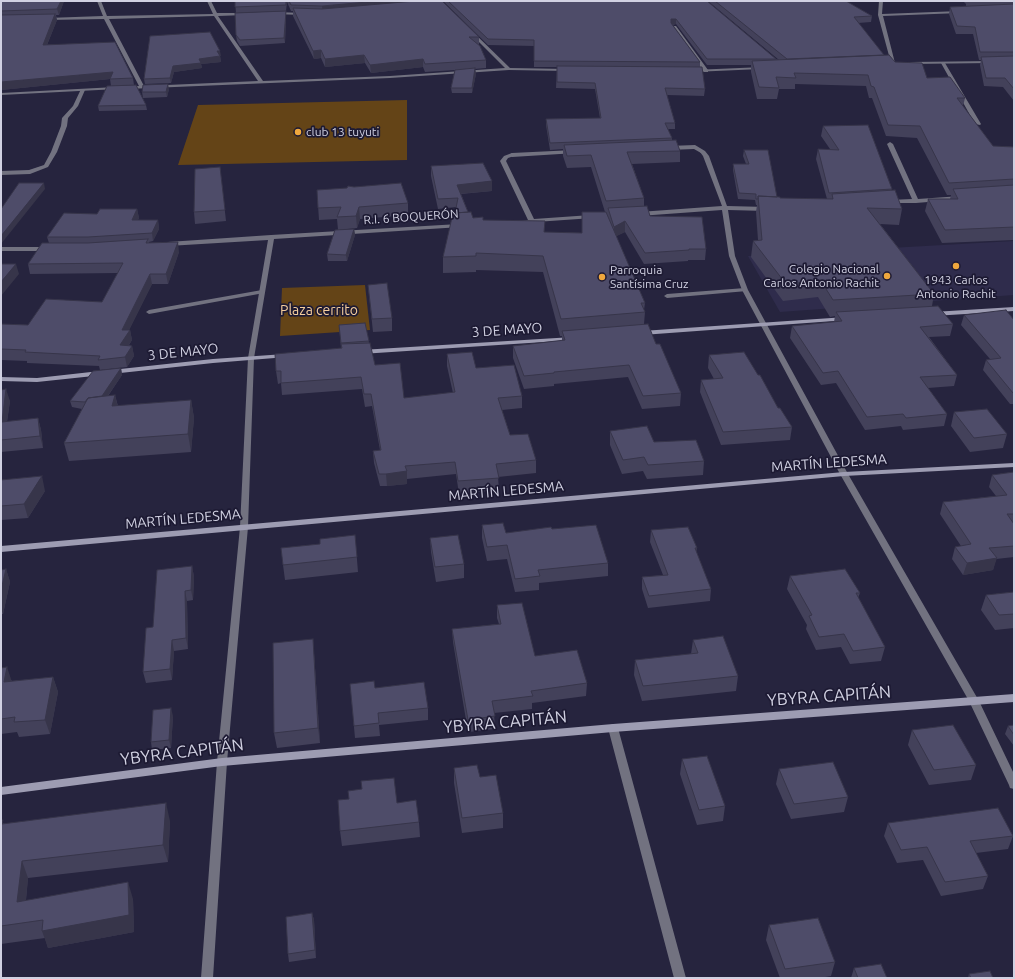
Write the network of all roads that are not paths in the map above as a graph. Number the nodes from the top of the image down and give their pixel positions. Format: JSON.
{"nodes":[{"id":1,"x":99,"y":1,"type":"edge"},
{"id":2,"x":209,"y":1,"type":"edge"},
{"id":3,"x":881,"y":1,"type":"edge"},
{"id":4,"x":967,"y":11,"type":"edge"},
{"id":5,"x":268,"y":13,"type":"edge"},
{"id":6,"x":253,"y":14,"type":"edge"},
{"id":7,"x":308,"y":14,"type":"edge"},
{"id":8,"x":880,"y":15,"type":"junction"},
{"id":9,"x":105,"y":16,"type":"junction"},
{"id":10,"x":216,"y":16,"type":"junction"},
{"id":11,"x":38,"y":19,"type":"edge"},
{"id":12,"x":465,"y":26,"type":"edge"},
{"id":13,"x":674,"y":26,"type":"edge"},
{"id":14,"x":998,"y":62,"type":"edge"},
{"id":15,"x":885,"y":63,"type":"edge"},
{"id":16,"x":893,"y":63,"type":"junction"},
{"id":17,"x":900,"y":63,"type":"edge"},
{"id":18,"x":907,"y":63,"type":"edge"},
{"id":19,"x":943,"y":63,"type":"junction"},
{"id":20,"x":768,"y":68,"type":"edge"},
{"id":21,"x":510,"y":69,"type":"junction"},
{"id":22,"x":572,"y":70,"type":"edge"},
{"id":23,"x":691,"y":70,"type":"edge"},
{"id":24,"x":706,"y":70,"type":"junction"},
{"id":25,"x":261,"y":82,"type":"junction"},
{"id":26,"x":142,"y":87,"type":"junction"},
{"id":27,"x":83,"y":90,"type":"junction"},
{"id":28,"x":1,"y":94,"type":"edge"},
{"id":29,"x":978,"y":124,"type":"edge"},
{"id":30,"x":890,"y":144,"type":"dead end"},
{"id":31,"x":665,"y":148,"type":"edge"},
{"id":32,"x":581,"y":151,"type":"edge"},
{"id":33,"x":1,"y":173,"type":"edge"},
{"id":34,"x":970,"y":197,"type":"edge"},
{"id":35,"x":916,"y":201,"type":"junction"},
{"id":36,"x":884,"y":203,"type":"edge"},
{"id":37,"x":725,"y":208,"type":"junction"},
{"id":38,"x":773,"y":209,"type":"edge"},
{"id":39,"x":632,"y":214,"type":"edge"},
{"id":40,"x":601,"y":216,"type":"edge"},
{"id":41,"x":532,"y":221,"type":"junction"},
{"id":42,"x":516,"y":222,"type":"edge"},
{"id":43,"x":468,"y":225,"type":"edge"},
{"id":44,"x":271,"y":237,"type":"junction"},
{"id":45,"x":160,"y":244,"type":"edge"},
{"id":46,"x":1,"y":249,"type":"edge"},
{"id":47,"x":53,"y":249,"type":"edge"},
{"id":48,"x":745,"y":290,"type":"junction"},
{"id":49,"x":262,"y":292,"type":"junction"},
{"id":50,"x":667,"y":296,"type":"dead end"},
{"id":51,"x":1014,"y":309,"type":"edge"},
{"id":52,"x":149,"y":312,"type":"dead end"},
{"id":53,"x":928,"y":314,"type":"edge"},
{"id":54,"x":850,"y":319,"type":"edge"},
{"id":55,"x":764,"y":324,"type":"junction"},
{"id":56,"x":638,"y":334,"type":"edge"},
{"id":57,"x":583,"y":338,"type":"edge"},
{"id":58,"x":354,"y":352,"type":"edge"},
{"id":59,"x":291,"y":356,"type":"edge"},
{"id":60,"x":251,"y":358,"type":"junction"},
{"id":61,"x":1,"y":380,"type":"edge"},
{"id":62,"x":1014,"y":465,"type":"edge"},
{"id":63,"x":844,"y":474,"type":"junction"},
{"id":64,"x":244,"y":527,"type":"junction"},
{"id":65,"x":1,"y":549,"type":"edge"},
{"id":66,"x":1014,"y":698,"type":"edge"},
{"id":67,"x":974,"y":701,"type":"junction"},
{"id":68,"x":613,"y":728,"type":"junction"},
{"id":69,"x":222,"y":762,"type":"junction"},
{"id":70,"x":1014,"y":785,"type":"edge"},
{"id":71,"x":1,"y":791,"type":"edge"},
{"id":72,"x":207,"y":978,"type":"edge"},
{"id":73,"x":680,"y":978,"type":"edge"}],
"edges":[{"from":1,"to":9,"type":"street"},
{"from":2,"to":10,"type":"street"},
{"from":3,"to":8,"type":"street"},
{"from":4,"to":8,"type":"street"},
{"from":5,"to":7,"type":"street"},
{"from":6,"to":10,"type":"street"},
{"from":8,"to":16,"type":"street"},
{"from":9,"to":10,"type":"street"},
{"from":9,"to":11,"type":"street"},
{"from":9,"to":26,"type":"street"},
{"from":10,"to":25,"type":"street"},
{"from":12,"to":21,"type":"street"},
{"from":13,"to":24,"type":"street"},
{"from":14,"to":19,"type":"street"},
{"from":15,"to":16,"type":"street"},
{"from":16,"to":17,"type":"street"},
{"from":18,"to":19,"type":"street"},
{"from":19,"to":29,"type":"street"},
{"from":20,"to":24,"type":"street"},
{"from":21,"to":22,"type":"street"},
{"from":21,"to":25,"type":"street"},
{"from":23,"to":24,"type":"street"},
{"from":25,"to":26,"type":"street"},
{"from":26,"to":27,"type":"street"},
{"from":27,"to":28,"type":"street"},
{"from":27,"to":33,"type":"street"},
{"from":30,"to":35,"type":"street"},
{"from":31,"to":37,"type":"street"},
{"from":32,"to":41,"type":"street"},
{"from":34,"to":35,"type":"street"},
{"from":35,"to":36,"type":"street"},
{"from":37,"to":38,"type":"street"},
{"from":37,"to":39,"type":"street"},
{"from":37,"to":48,"type":"street"},
{"from":40,"to":41,"type":"street"},
{"from":41,"to":42,"type":"street"},
{"from":43,"to":44,"type":"street","name":"R.I. 6 BOQUERÓN"},
{"from":44,"to":45,"type":"street","name":"R.I. 6 BOQUERÓN"},
{"from":44,"to":49,"type":"street"},
{"from":46,"to":47,"type":"street"},
{"from":48,"to":50,"type":"street"},
{"from":48,"to":55,"type":"street"},
{"from":49,"to":52,"type":"street"},
{"from":49,"to":60,"type":"street"},
{"from":51,"to":53,"type":"street"},
{"from":54,"to":55,"type":"street"},
{"from":55,"to":56,"type":"street"},
{"from":55,"to":63,"type":"street"},
{"from":57,"to":58,"type":"street","name":"3 DE MAYO"},
{"from":59,"to":60,"type":"street","name":"3 DE MAYO"},
{"from":60,"to":61,"type":"street","name":"3 DE MAYO"},
{"from":60,"to":64,"type":"street"},
{"from":62,"to":63,"type":"street","name":"MARTÍN LEDESMA"},
{"from":63,"to":64,"type":"street","name":"MARTÍN LEDESMA"},
{"from":63,"to":67,"type":"street"},
{"from":64,"to":65,"type":"street","name":"MARTÍN LEDESMA"},
{"from":64,"to":69,"type":"street"},
{"from":66,"to":67,"type":"street","name":"YBYRA CAPITÁN"},
{"from":67,"to":68,"type":"street","name":"YBYRA CAPITÁN"},
{"from":67,"to":70,"type":"street"},
{"from":68,"to":69,"type":"street","name":"YBYRA CAPITÁN"},
{"from":68,"to":73,"type":"street"},
{"from":69,"to":71,"type":"street","name":"YBYRA CAPITÁN"},
{"from":69,"to":72,"type":"street"}]}
